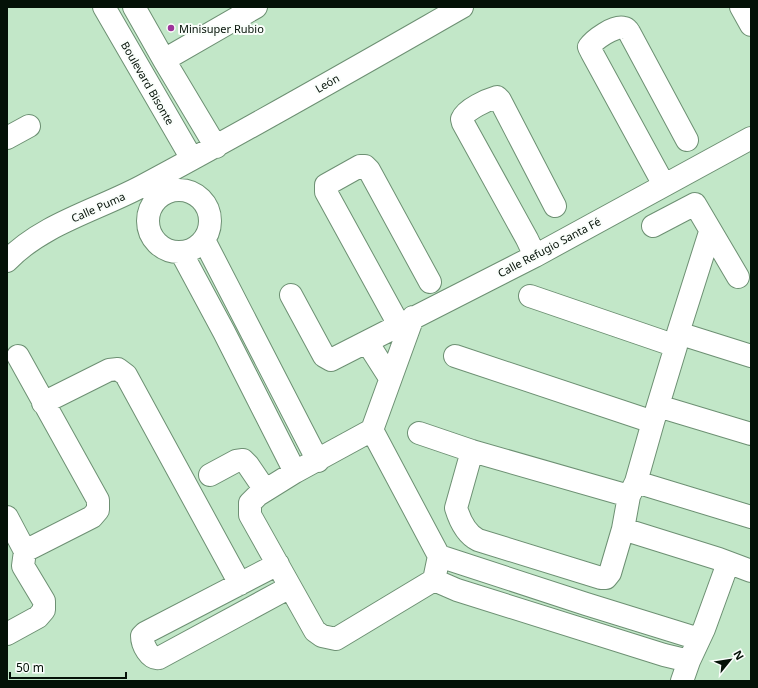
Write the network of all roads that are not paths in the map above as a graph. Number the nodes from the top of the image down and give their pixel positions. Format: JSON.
{"nodes":[{"id":1,"x":104,"y":7,"type":"edge"},
{"id":2,"x":134,"y":7,"type":"edge"},
{"id":3,"x":256,"y":7,"type":"edge"},
{"id":4,"x":462,"y":7,"type":"edge"},
{"id":5,"x":741,"y":7,"type":"edge"},
{"id":6,"x":751,"y":25,"type":"edge"},
{"id":7,"x":164,"y":60,"type":"junction"},
{"id":8,"x":29,"y":126,"type":"dead end"},
{"id":9,"x":7,"y":138,"type":"edge"},
{"id":10,"x":751,"y":139,"type":"edge"},
{"id":11,"x":687,"y":140,"type":"dead end"},
{"id":12,"x":216,"y":147,"type":"junction"},
{"id":13,"x":188,"y":162,"type":"junction"},
{"id":14,"x":664,"y":185,"type":"junction"},
{"id":15,"x":131,"y":192,"type":"junction"},
{"id":16,"x":201,"y":200,"type":"junction"},
{"id":17,"x":555,"y":206,"type":"dead end"},
{"id":18,"x":653,"y":226,"type":"dead end"},
{"id":19,"x":149,"y":227,"type":"junction"},
{"id":20,"x":710,"y":232,"type":"junction"},
{"id":21,"x":204,"y":240,"type":"junction"},
{"id":22,"x":181,"y":252,"type":"junction"},
{"id":23,"x":535,"y":256,"type":"junction"},
{"id":24,"x":7,"y":261,"type":"edge"},
{"id":25,"x":738,"y":277,"type":"dead end"},
{"id":26,"x":430,"y":282,"type":"dead end"},
{"id":27,"x":291,"y":295,"type":"dead end"},
{"id":28,"x":530,"y":296,"type":"dead end"},
{"id":29,"x":406,"y":321,"type":"junction"},
{"id":30,"x":677,"y":339,"type":"junction"},
{"id":31,"x":367,"y":342,"type":"junction"},
{"id":32,"x":18,"y":356,"type":"dead end"},
{"id":33,"x":455,"y":356,"type":"dead end"},
{"id":34,"x":751,"y":356,"type":"edge"},
{"id":35,"x":390,"y":378,"type":"junction"},
{"id":36,"x":43,"y":403,"type":"junction"},
{"id":37,"x":655,"y":414,"type":"junction"},
{"id":38,"x":372,"y":430,"type":"junction"},
{"id":39,"x":418,"y":432,"type":"dead end"},
{"id":40,"x":751,"y":434,"type":"edge"},
{"id":41,"x":472,"y":451,"type":"junction"},
{"id":42,"x":318,"y":460,"type":"junction"},
{"id":43,"x":295,"y":472,"type":"junction"},
{"id":44,"x":210,"y":475,"type":"dead end"},
{"id":45,"x":632,"y":489,"type":"junction"},
{"id":46,"x":265,"y":490,"type":"junction"},
{"id":47,"x":7,"y":517,"type":"edge"},
{"id":48,"x":751,"y":517,"type":"edge"},
{"id":49,"x":623,"y":529,"type":"junction"},
{"id":50,"x":25,"y":551,"type":"junction"},
{"id":51,"x":439,"y":556,"type":"junction"},
{"id":52,"x":728,"y":563,"type":"junction"},
{"id":53,"x":278,"y":564,"type":"junction"},
{"id":54,"x":751,"y":571,"type":"edge"},
{"id":55,"x":434,"y":580,"type":"junction"},
{"id":56,"x":240,"y":584,"type":"junction"},
{"id":57,"x":290,"y":587,"type":"junction"},
{"id":58,"x":586,"y":604,"type":"junction"},
{"id":59,"x":577,"y":627,"type":"junction"},
{"id":60,"x":7,"y":634,"type":"edge"},
{"id":61,"x":699,"y":639,"type":"junction"},
{"id":62,"x":689,"y":661,"type":"junction"},
{"id":63,"x":682,"y":681,"type":"edge"}],
"edges":[{"from":1,"to":13,"type":"street","name":"Boulevard Bisonte"},
{"from":2,"to":7,"type":"street"},
{"from":3,"to":7,"type":"street"},
{"from":4,"to":12,"type":"street","name":"León"},
{"from":5,"to":6,"type":"street"},
{"from":7,"to":12,"type":"street"},
{"from":8,"to":9,"type":"street"},
{"from":10,"to":14,"type":"street","name":"Calle Refugio Santa Fé"},
{"from":11,"to":14,"type":"street"},
{"from":12,"to":13,"type":"street","name":"León"},
{"from":13,"to":15,"type":"street","name":"Calle Puma"},
{"from":13,"to":16,"type":"street","name":"Boulevard Bisonte"},
{"from":14,"to":23,"type":"street","name":"Calle Refugio Santa Fé"},
{"from":15,"to":19,"type":"street"},
{"from":15,"to":24,"type":"street","name":"Calle Puma"},
{"from":16,"to":19,"type":"street"},
{"from":16,"to":21,"type":"street"},
{"from":17,"to":23,"type":"street"},
{"from":18,"to":20,"type":"street"},
{"from":19,"to":22,"type":"street"},
{"from":20,"to":25,"type":"street"},
{"from":20,"to":30,"type":"street"},
{"from":21,"to":22,"type":"street"},
{"from":21,"to":42,"type":"street"},
{"from":22,"to":43,"type":"street"},
{"from":23,"to":29,"type":"street","name":"Calle Refugio Santa Fé"},
{"from":26,"to":29,"type":"street"},
{"from":27,"to":31,"type":"street","name":"Calle Refugio Santa Fé"},
{"from":28,"to":30,"type":"street"},
{"from":29,"to":31,"type":"street","name":"Calle Refugio Santa Fé"},
{"from":29,"to":35,"type":"street"},
{"from":30,"to":34,"type":"street"},
{"from":30,"to":37,"type":"street"},
{"from":31,"to":35,"type":"street"},
{"from":32,"to":36,"type":"street"},
{"from":33,"to":37,"type":"street"},
{"from":35,"to":38,"type":"street"},
{"from":36,"to":50,"type":"street"},
{"from":36,"to":56,"type":"street"},
{"from":37,"to":40,"type":"street"},
{"from":37,"to":45,"type":"street"},
{"from":38,"to":42,"type":"street"},
{"from":38,"to":51,"type":"street"},
{"from":39,"to":41,"type":"street"},
{"from":41,"to":45,"type":"street"},
{"from":41,"to":49,"type":"street"},
{"from":42,"to":43,"type":"street"},
{"from":43,"to":46,"type":"street"},
{"from":44,"to":46,"type":"street"},
{"from":45,"to":48,"type":"street"},
{"from":45,"to":49,"type":"street"},
{"from":46,"to":53,"type":"street"},
{"from":47,"to":50,"type":"street"},
{"from":49,"to":52,"type":"street"},
{"from":50,"to":60,"type":"street"},
{"from":51,"to":55,"type":"street"},
{"from":51,"to":58,"type":"street"},
{"from":52,"to":54,"type":"street"},
{"from":52,"to":61,"type":"street"},
{"from":53,"to":56,"type":"street"},
{"from":53,"to":57,"type":"street"},
{"from":55,"to":57,"type":"street"},
{"from":55,"to":59,"type":"street"},
{"from":56,"to":57,"type":"street"},
{"from":58,"to":59,"type":"street"},
{"from":58,"to":61,"type":"street"},
{"from":59,"to":62,"type":"street"},
{"from":61,"to":62,"type":"street"},
{"from":62,"to":63,"type":"street"}]}
